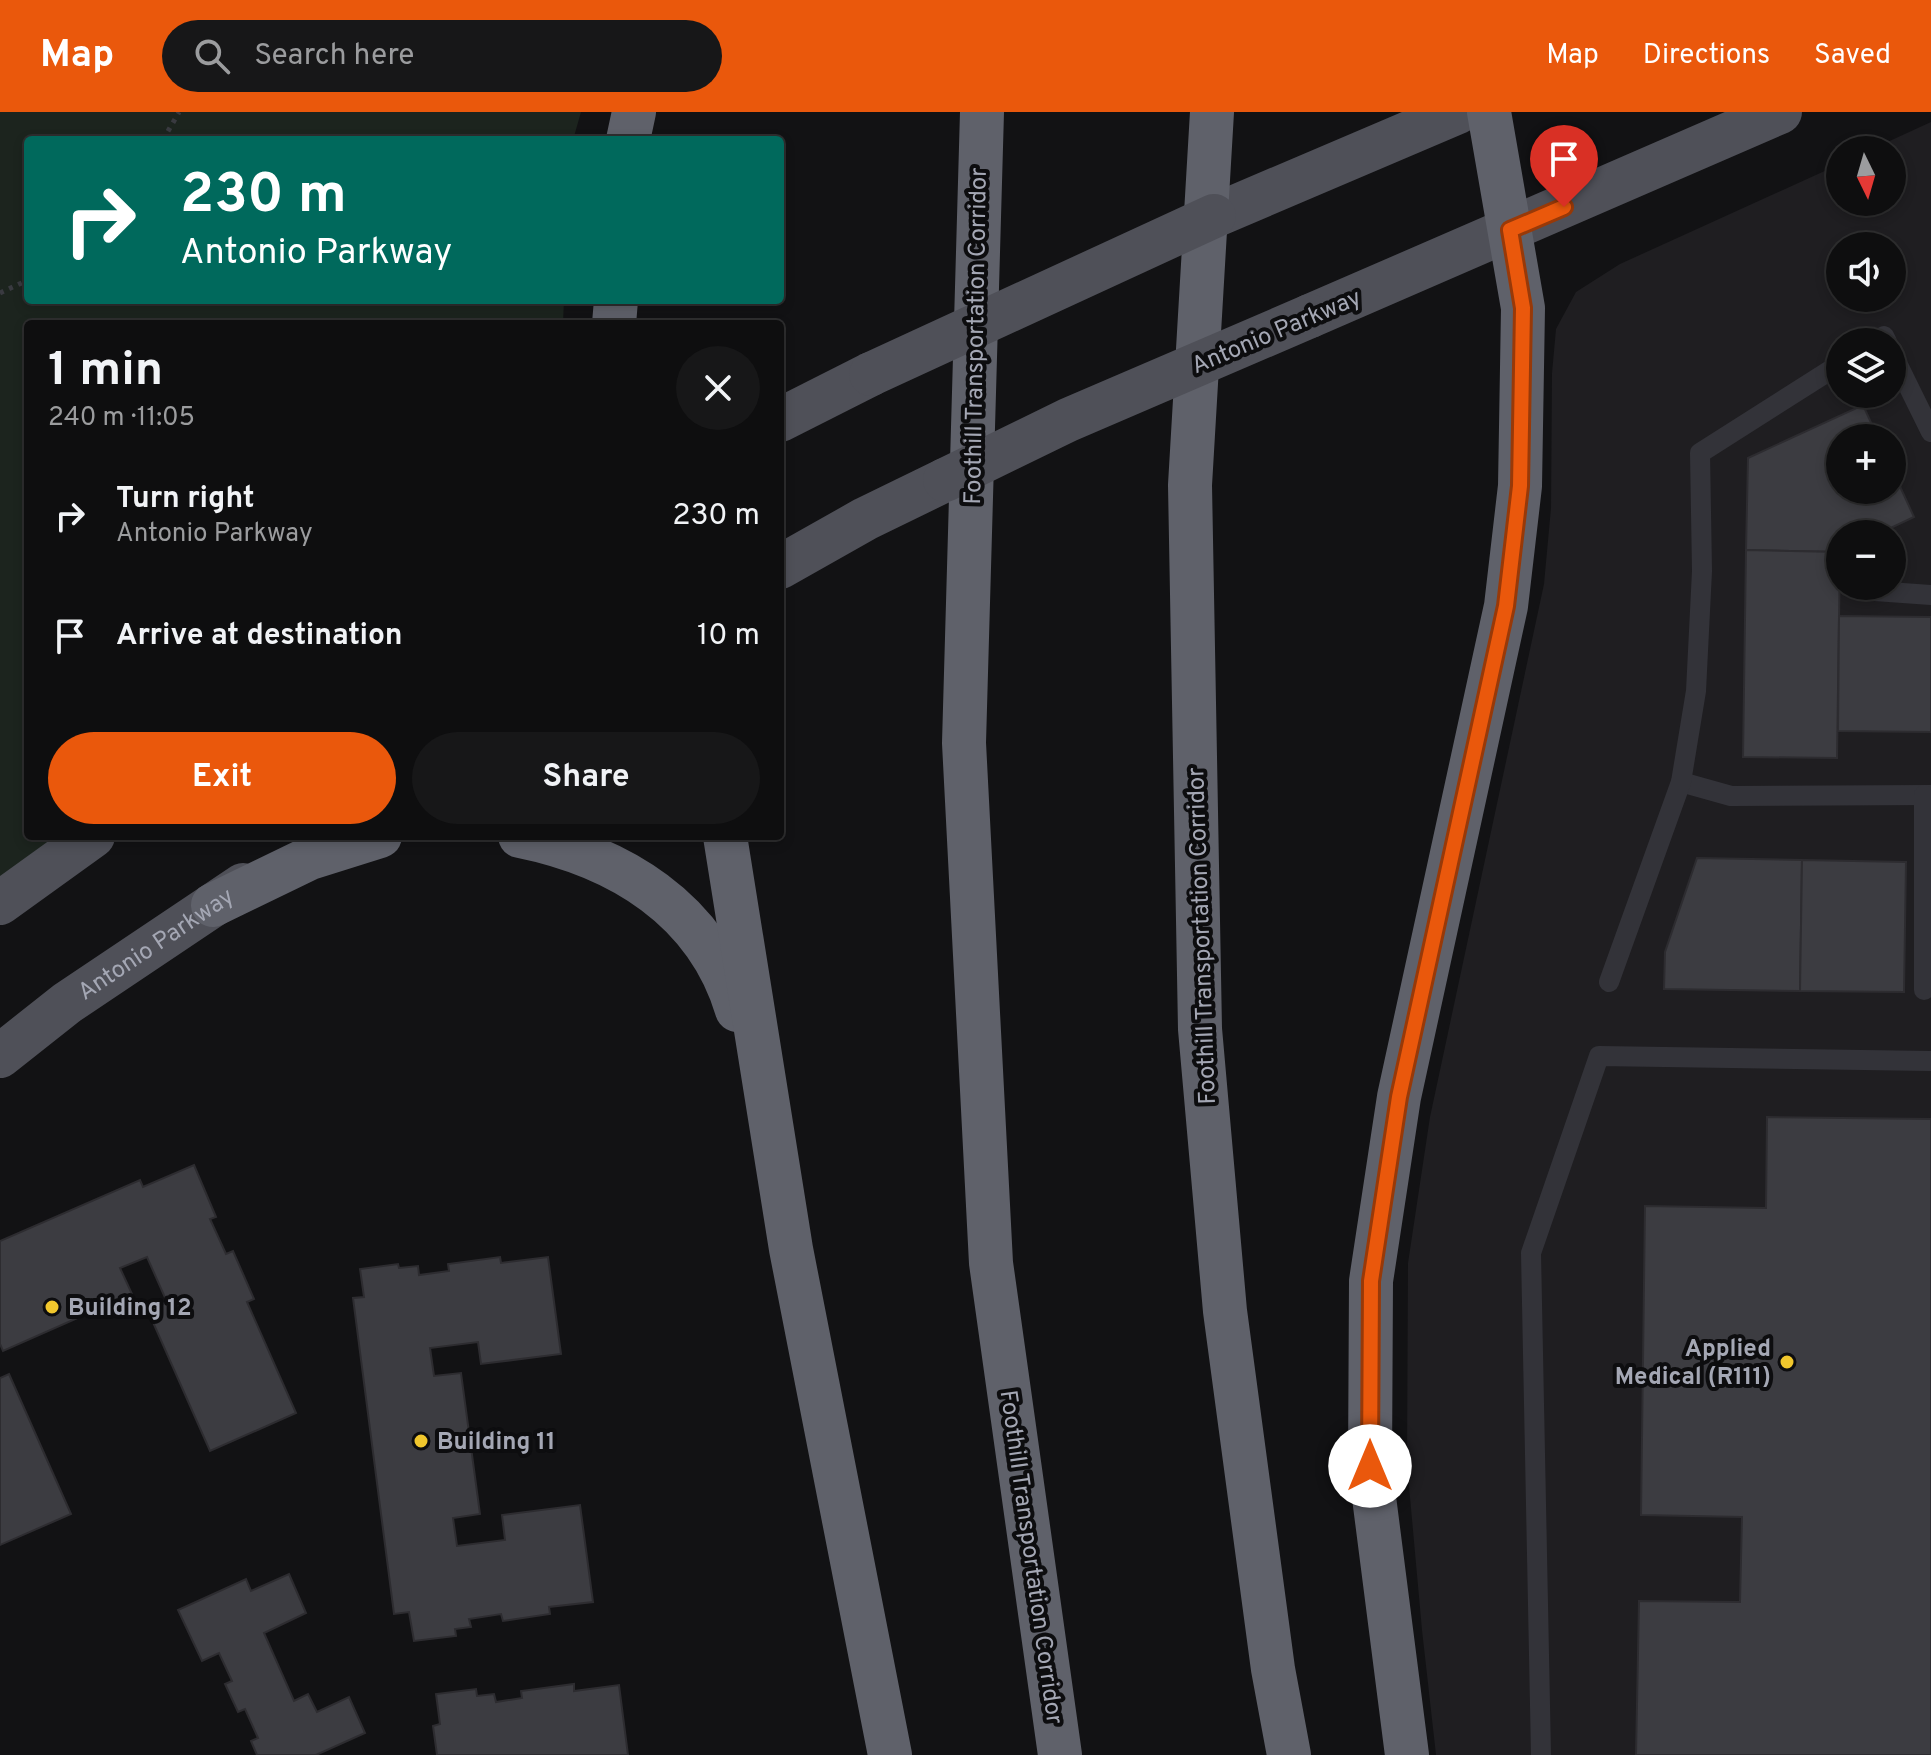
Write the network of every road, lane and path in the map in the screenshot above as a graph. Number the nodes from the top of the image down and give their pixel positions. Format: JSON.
{"nodes":[{"id":1,"x":179,"y":112,"type":"edge"},
{"id":2,"x":634,"y":112,"type":"edge"},
{"id":3,"x":982,"y":112,"type":"edge"},
{"id":4,"x":1212,"y":112,"type":"edge"},
{"id":5,"x":1458,"y":112,"type":"edge"},
{"id":6,"x":1489,"y":112,"type":"edge"},
{"id":7,"x":1780,"y":112,"type":"edge"},
{"id":8,"x":165,"y":136,"type":"edge"},
{"id":9,"x":629,"y":136,"type":"edge"},
{"id":10,"x":1510,"y":230,"type":"junction"},
{"id":11,"x":24,"y":282,"type":"edge"},
{"id":12,"x":0,"y":293,"type":"edge"},
{"id":13,"x":1826,"y":373,"type":"edge"},
{"id":14,"x":1906,"y":381,"type":"edge"},
{"id":15,"x":784,"y":418,"type":"edge"},
{"id":16,"x":1931,"y":432,"type":"edge"},
{"id":17,"x":784,"y":565,"type":"edge"},
{"id":18,"x":1906,"y":593,"type":"edge"},
{"id":19,"x":1931,"y":595,"type":"edge"},
{"id":20,"x":1681,"y":782,"type":"junction"},
{"id":21,"x":1927,"y":795,"type":"edge"},
{"id":22,"x":87,"y":840,"type":"edge"},
{"id":23,"x":309,"y":840,"type":"edge"},
{"id":24,"x":367,"y":840,"type":"edge"},
{"id":25,"x":542,"y":840,"type":"edge"},
{"id":26,"x":726,"y":840,"type":"edge"},
{"id":27,"x":0,"y":903,"type":"edge"},
{"id":28,"x":213,"y":905,"type":"junction"},
{"id":29,"x":1609,"y":982,"type":"dead end"},
{"id":30,"x":1924,"y":990,"type":"dead end"},
{"id":31,"x":0,"y":1056,"type":"edge"},
{"id":32,"x":1931,"y":1061,"type":"edge"},
{"id":33,"x":769,"y":1116,"type":"junction"},
{"id":34,"x":890,"y":1755,"type":"edge"},
{"id":35,"x":1060,"y":1755,"type":"edge"},
{"id":36,"x":1289,"y":1755,"type":"edge"},
{"id":37,"x":1407,"y":1755,"type":"edge"},
{"id":38,"x":1541,"y":1755,"type":"edge"}],
"edges":[{"from":1,"to":8,"type":"path"},
{"from":2,"to":9,"type":"highway"},
{"from":3,"to":35,"type":"highway","name":"Foothill Transportation Corridor"},
{"from":4,"to":36,"type":"highway","name":"Foothill Transportation Corridor"},
{"from":5,"to":15,"type":"main road","bridge":true},
{"from":6,"to":10,"type":"highway"},
{"from":7,"to":10,"type":"main road","name":"Antonio Parkway"},
{"from":10,"to":17,"type":"main road","name":"Antonio Parkway","bridge":true},
{"from":10,"to":37,"type":"highway"},
{"from":11,"to":12,"type":"path"},
{"from":13,"to":20,"type":"lane"},
{"from":14,"to":16,"type":"lane"},
{"from":18,"to":19,"type":"lane"},
{"from":20,"to":21,"type":"lane"},
{"from":20,"to":29,"type":"lane"},
{"from":21,"to":30,"type":"lane"},
{"from":22,"to":27,"type":"main road"},
{"from":23,"to":28,"type":"main road","name":"Antonio Parkway"},
{"from":24,"to":28,"type":"highway"},
{"from":25,"to":33,"type":"highway"},
{"from":26,"to":33,"type":"highway"},
{"from":28,"to":31,"type":"main road","name":"Antonio Parkway"},
{"from":32,"to":38,"type":"lane"},
{"from":33,"to":34,"type":"highway"}]}
